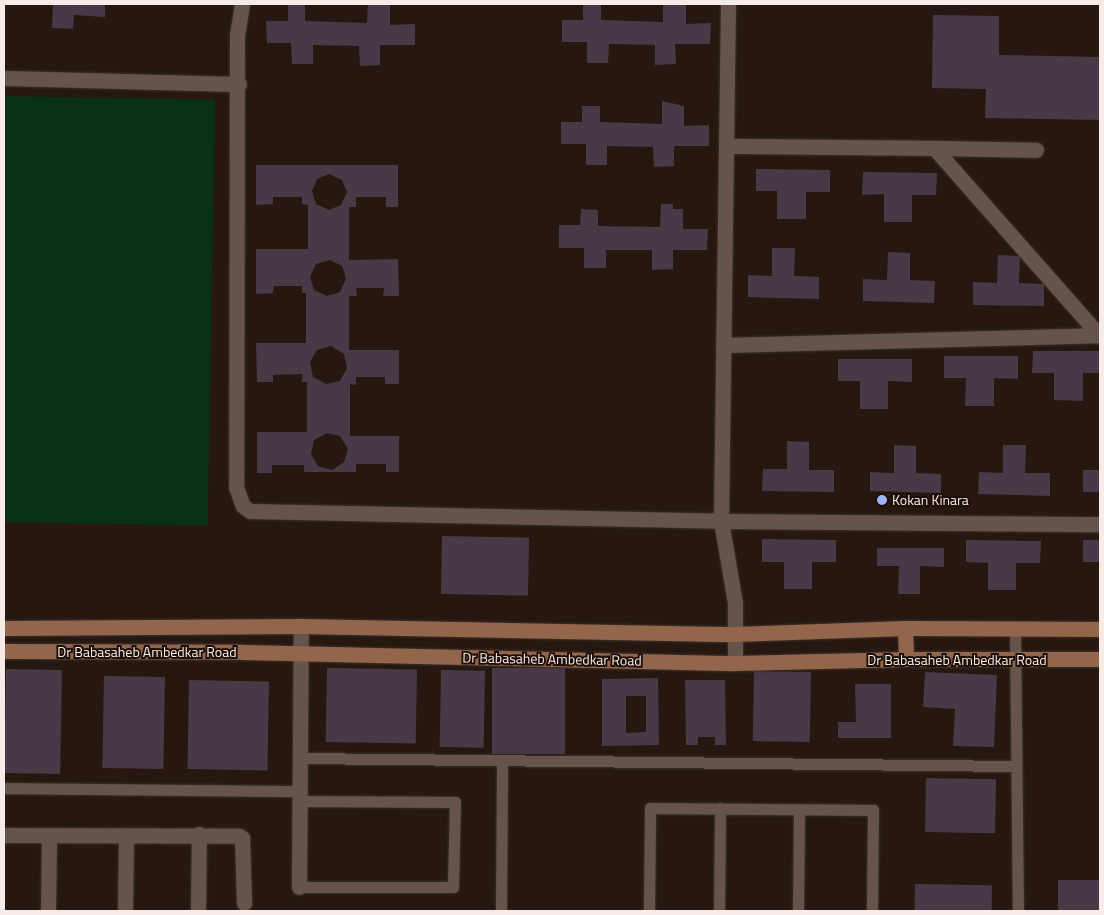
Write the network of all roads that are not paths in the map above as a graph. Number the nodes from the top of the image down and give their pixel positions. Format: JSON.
{"nodes":[{"id":1,"x":242,"y":4,"type":"edge"},
{"id":2,"x":728,"y":4,"type":"edge"},
{"id":3,"x":4,"y":78,"type":"edge"},
{"id":4,"x":239,"y":84,"type":"junction"},
{"id":5,"x":726,"y":146,"type":"junction"},
{"id":6,"x":934,"y":148,"type":"junction"},
{"id":7,"x":1036,"y":150,"type":"dead end"},
{"id":8,"x":1100,"y":336,"type":"edge"},
{"id":9,"x":723,"y":345,"type":"junction"},
{"id":10,"x":721,"y":521,"type":"junction"},
{"id":11,"x":1100,"y":524,"type":"edge"},
{"id":12,"x":301,"y":626,"type":"junction"},
{"id":13,"x":104,"y":627,"type":"junction"},
{"id":14,"x":4,"y":628,"type":"edge"},
{"id":15,"x":905,"y":628,"type":"junction"},
{"id":16,"x":1015,"y":629,"type":"junction"},
{"id":17,"x":1100,"y":629,"type":"edge"},
{"id":18,"x":735,"y":634,"type":"junction"},
{"id":19,"x":4,"y":651,"type":"edge"},
{"id":20,"x":104,"y":651,"type":"junction"},
{"id":21,"x":301,"y":654,"type":"junction"},
{"id":22,"x":906,"y":659,"type":"junction"},
{"id":23,"x":1100,"y":659,"type":"edge"},
{"id":24,"x":1016,"y":661,"type":"junction"},
{"id":25,"x":735,"y":663,"type":"junction"},
{"id":26,"x":300,"y":758,"type":"junction"},
{"id":27,"x":502,"y":760,"type":"junction"},
{"id":28,"x":1016,"y":766,"type":"junction"},
{"id":29,"x":4,"y":788,"type":"edge"},
{"id":30,"x":300,"y":796,"type":"junction"},
{"id":31,"x":720,"y":808,"type":"junction"},
{"id":32,"x":799,"y":809,"type":"junction"},
{"id":33,"x":200,"y":834,"type":"junction"},
{"id":34,"x":4,"y":835,"type":"edge"},
{"id":35,"x":49,"y":836,"type":"junction"},
{"id":36,"x":126,"y":836,"type":"junction"},
{"id":37,"x":298,"y":887,"type":"joint"},
{"id":38,"x":244,"y":903,"type":"dead end"},
{"id":39,"x":48,"y":911,"type":"edge"},
{"id":40,"x":124,"y":911,"type":"edge"},
{"id":41,"x":198,"y":911,"type":"edge"},
{"id":42,"x":501,"y":911,"type":"edge"},
{"id":43,"x":649,"y":911,"type":"edge"},
{"id":44,"x":719,"y":911,"type":"edge"},
{"id":45,"x":798,"y":911,"type":"edge"},
{"id":46,"x":872,"y":911,"type":"edge"},
{"id":47,"x":1018,"y":911,"type":"edge"}],
"edges":[{"from":1,"to":4,"type":"street"},
{"from":2,"to":5,"type":"street"},
{"from":3,"to":4,"type":"street"},
{"from":4,"to":10,"type":"street"},
{"from":5,"to":6,"type":"street"},
{"from":5,"to":9,"type":"street"},
{"from":6,"to":7,"type":"street"},
{"from":6,"to":8,"type":"street"},
{"from":8,"to":9,"type":"street"},
{"from":9,"to":10,"type":"street"},
{"from":10,"to":11,"type":"street"},
{"from":10,"to":18,"type":"street"},
{"from":12,"to":13,"type":"main road","name":"Dr Babasaheb Ambedkar Road"},
{"from":12,"to":18,"type":"main road","name":"Dr Babasaheb Ambedkar Road"},
{"from":12,"to":21,"type":"street"},
{"from":13,"to":14,"type":"main road","name":"Dr Babasaheb Ambedkar Road"},
{"from":13,"to":20,"type":"main road"},
{"from":15,"to":16,"type":"main road","name":"Dr Babasaheb Ambedkar Road"},
{"from":15,"to":18,"type":"main road","name":"Dr Babasaheb Ambedkar Road"},
{"from":15,"to":22,"type":"main road"},
{"from":16,"to":17,"type":"main road","name":"Dr Babasaheb Ambedkar Road"},
{"from":16,"to":24,"type":"lane"},
{"from":18,"to":25,"type":"street"},
{"from":19,"to":20,"type":"main road","name":"Dr Babasaheb Ambedkar Road"},
{"from":20,"to":21,"type":"main road","name":"Dr Babasaheb Ambedkar Road"},
{"from":21,"to":25,"type":"main road","name":"Dr Babasaheb Ambedkar Road"},
{"from":21,"to":26,"type":"street"},
{"from":22,"to":24,"type":"main road","name":"Dr Babasaheb Ambedkar Road"},
{"from":22,"to":25,"type":"main road","name":"Dr Babasaheb Ambedkar Road"},
{"from":23,"to":24,"type":"main road","name":"Dr Babasaheb Ambedkar Road"},
{"from":24,"to":28,"type":"lane"},
{"from":26,"to":27,"type":"lane"},
{"from":26,"to":30,"type":"street"},
{"from":27,"to":28,"type":"lane"},
{"from":27,"to":42,"type":"lane"},
{"from":28,"to":47,"type":"lane"},
{"from":29,"to":30,"type":"lane"},
{"from":30,"to":37,"type":"street"},
{"from":30,"to":37,"type":"lane"},
{"from":31,"to":32,"type":"lane"},
{"from":31,"to":43,"type":"lane"},
{"from":31,"to":44,"type":"lane"},
{"from":32,"to":45,"type":"lane"},
{"from":32,"to":46,"type":"lane"},
{"from":33,"to":36,"type":"street"},
{"from":33,"to":38,"type":"street"},
{"from":33,"to":41,"type":"street"},
{"from":34,"to":35,"type":"street"},
{"from":35,"to":36,"type":"street"},
{"from":35,"to":39,"type":"street"},
{"from":36,"to":40,"type":"street"}]}
